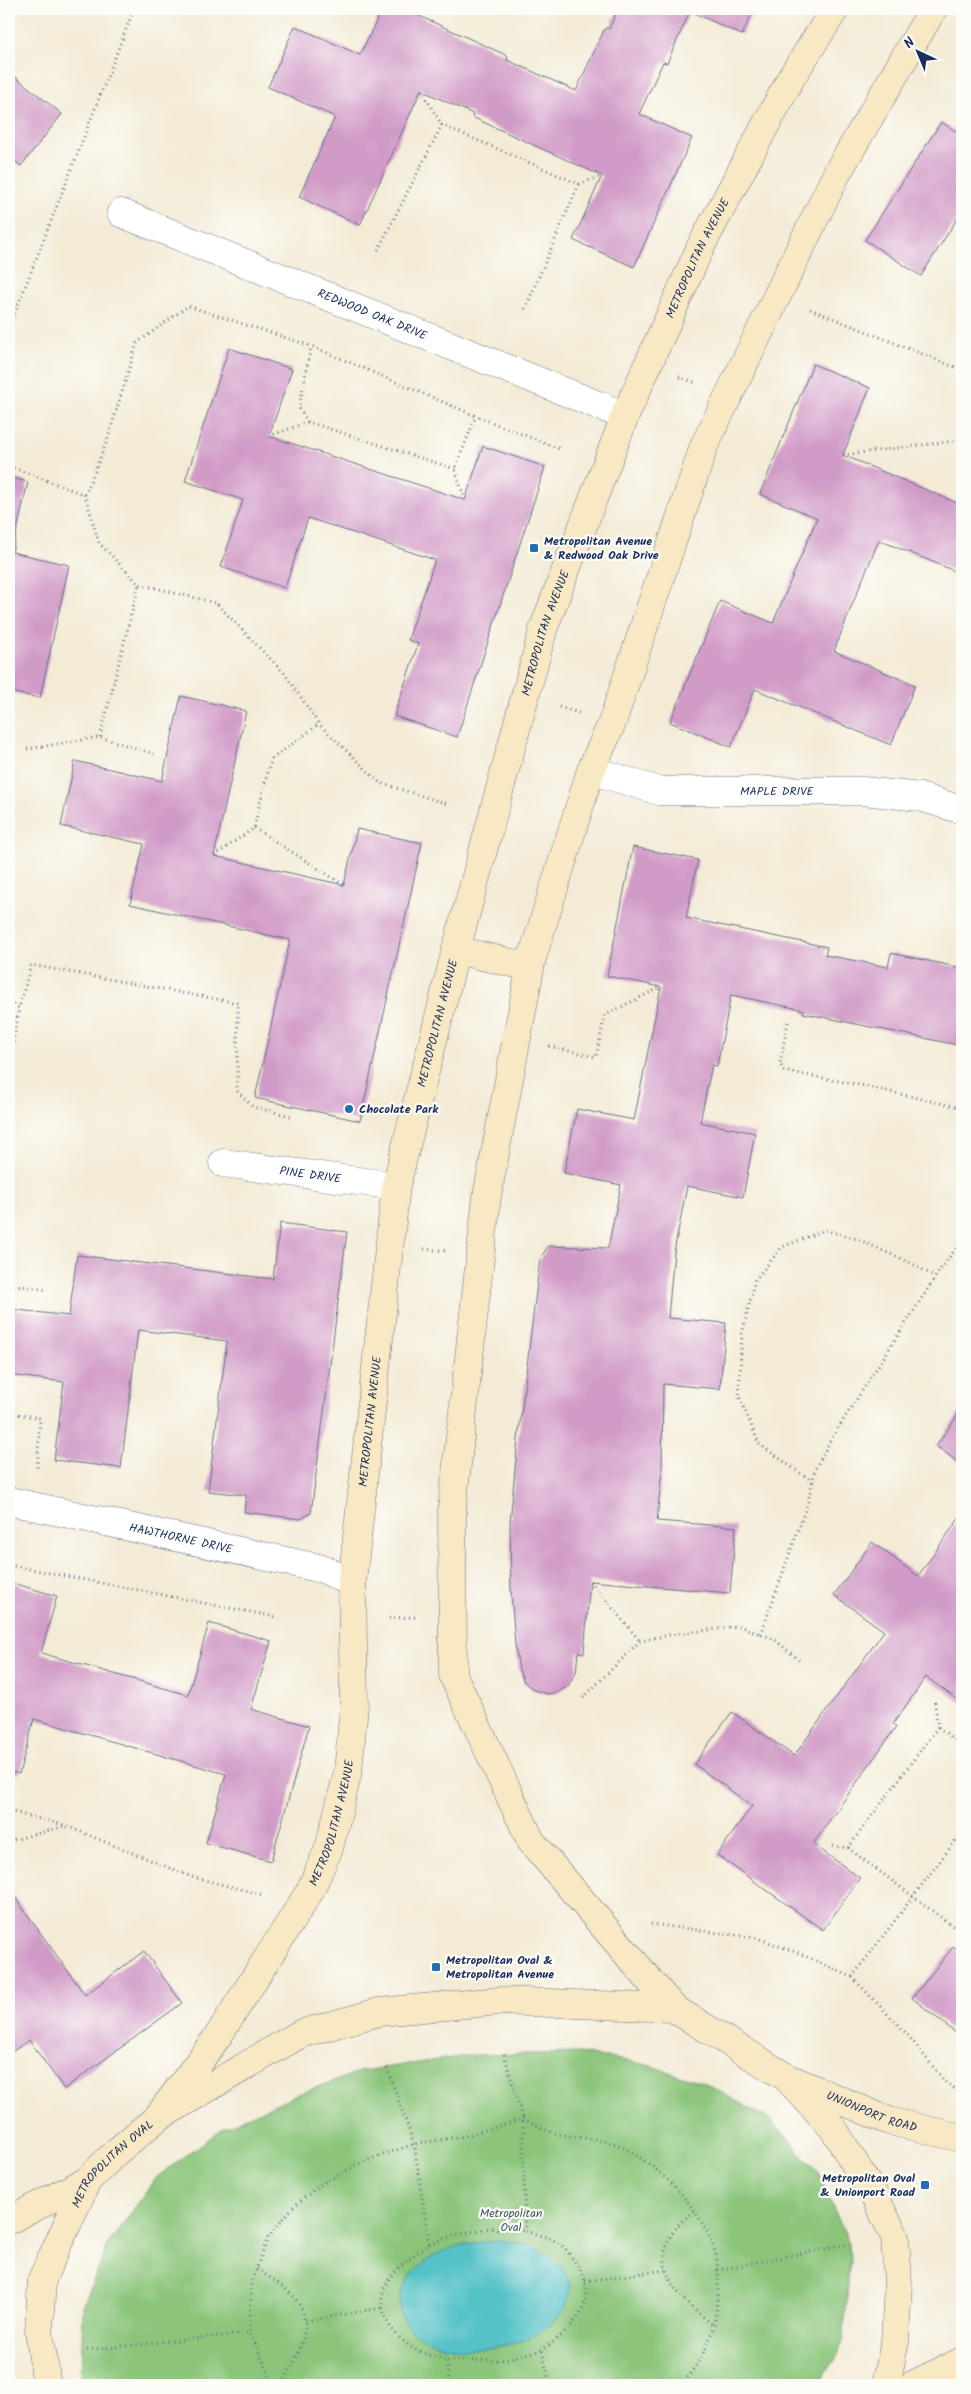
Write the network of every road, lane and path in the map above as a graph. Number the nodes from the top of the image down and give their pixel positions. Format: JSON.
{"nodes":[{"id":1,"x":134,"y":9,"type":"edge"},
{"id":2,"x":835,"y":9,"type":"edge"},
{"id":3,"x":933,"y":9,"type":"edge"},
{"id":4,"x":421,"y":90,"type":"dead end"},
{"id":5,"x":442,"y":125,"type":"junction"},
{"id":6,"x":602,"y":176,"type":"dead end"},
{"id":7,"x":579,"y":184,"type":"junction"},
{"id":8,"x":121,"y":214,"type":"dead end"},
{"id":9,"x":378,"y":250,"type":"dead end"},
{"id":10,"x":778,"y":296,"type":"junction"},
{"id":11,"x":524,"y":309,"type":"dead end"},
{"id":12,"x":9,"y":328,"type":"edge"},
{"id":13,"x":311,"y":346,"type":"junction"},
{"id":14,"x":962,"y":370,"type":"edge"},
{"id":15,"x":672,"y":374,"type":"dead end"},
{"id":16,"x":700,"y":384,"type":"dead end"},
{"id":17,"x":476,"y":416,"type":"junction"},
{"id":18,"x":625,"y":416,"type":"junction"},
{"id":19,"x":308,"y":422,"type":"junction"},
{"id":20,"x":269,"y":436,"type":"dead end"},
{"id":21,"x":962,"y":440,"type":"edge"},
{"id":22,"x":562,"y":450,"type":"dead end"},
{"id":23,"x":843,"y":455,"type":"dead end"},
{"id":24,"x":9,"y":466,"type":"edge"},
{"id":25,"x":455,"y":469,"type":"junction"},
{"id":26,"x":85,"y":495,"type":"junction"},
{"id":27,"x":465,"y":500,"type":"dead end"},
{"id":28,"x":139,"y":584,"type":"junction"},
{"id":29,"x":555,"y":706,"type":"dead end"},
{"id":30,"x":580,"y":713,"type":"dead end"},
{"id":31,"x":319,"y":724,"type":"junction"},
{"id":32,"x":100,"y":737,"type":"junction"},
{"id":33,"x":27,"y":749,"type":"dead end"},
{"id":34,"x":154,"y":754,"type":"dead end"},
{"id":35,"x":592,"y":770,"type":"junction"},
{"id":36,"x":448,"y":804,"type":"dead end"},
{"id":37,"x":962,"y":810,"type":"edge"},
{"id":38,"x":254,"y":828,"type":"junction"},
{"id":39,"x":214,"y":856,"type":"dead end"},
{"id":40,"x":344,"y":885,"type":"dead end"},
{"id":41,"x":456,"y":950,"type":"junction"},
{"id":42,"x":530,"y":967,"type":"junction"},
{"id":43,"x":661,"y":987,"type":"dead end"},
{"id":44,"x":9,"y":1002,"type":"edge"},
{"id":45,"x":19,"y":1008,"type":"junction"},
{"id":46,"x":788,"y":1022,"type":"dead end"},
{"id":47,"x":517,"y":1038,"type":"junction"},
{"id":48,"x":9,"y":1067,"type":"edge"},
{"id":49,"x":962,"y":1108,"type":"edge"},
{"id":50,"x":291,"y":1116,"type":"dead end"},
{"id":51,"x":223,"y":1163,"type":"dead end"},
{"id":52,"x":396,"y":1186,"type":"junction"},
{"id":53,"x":962,"y":1240,"type":"edge"},
{"id":54,"x":935,"y":1277,"type":"junction"},
{"id":55,"x":9,"y":1284,"type":"edge"},
{"id":56,"x":47,"y":1290,"type":"dead end"},
{"id":57,"x":9,"y":1413,"type":"edge"},
{"id":58,"x":36,"y":1475,"type":"dead end"},
{"id":59,"x":813,"y":1482,"type":"junction"},
{"id":60,"x":9,"y":1501,"type":"edge"},
{"id":61,"x":9,"y":1566,"type":"edge"},
{"id":62,"x":590,"y":1581,"type":"dead end"},
{"id":63,"x":352,"y":1583,"type":"junction"},
{"id":64,"x":276,"y":1617,"type":"dead end"},
{"id":65,"x":422,"y":1617,"type":"dead end"},
{"id":66,"x":389,"y":1618,"type":"dead end"},
{"id":67,"x":761,"y":1634,"type":"junction"},
{"id":68,"x":640,"y":1641,"type":"junction"},
{"id":69,"x":798,"y":1660,"type":"dead end"},
{"id":70,"x":583,"y":1698,"type":"dead end"},
{"id":71,"x":934,"y":1698,"type":"dead end"},
{"id":72,"x":938,"y":1727,"type":"junction"},
{"id":73,"x":962,"y":1745,"type":"edge"},
{"id":74,"x":9,"y":1811,"type":"edge"},
{"id":75,"x":66,"y":1826,"type":"junction"},
{"id":76,"x":962,"y":1832,"type":"edge"},
{"id":77,"x":9,"y":1841,"type":"edge"},
{"id":78,"x":833,"y":1846,"type":"dead end"},
{"id":79,"x":848,"y":1848,"type":"junction"},
{"id":80,"x":264,"y":1895,"type":"dead end"},
{"id":81,"x":913,"y":1897,"type":"junction"},
{"id":82,"x":651,"y":1924,"type":"dead end"},
{"id":83,"x":962,"y":1933,"type":"edge"},
{"id":84,"x":852,"y":1977,"type":"junction"},
{"id":85,"x":672,"y":2008,"type":"junction"},
{"id":86,"x":504,"y":2054,"type":"dead end"},
{"id":87,"x":387,"y":2068,"type":"dead end"},
{"id":88,"x":786,"y":2077,"type":"junction"},
{"id":89,"x":962,"y":2094,"type":"edge"},
{"id":90,"x":158,"y":2118,"type":"junction"},
{"id":91,"x":523,"y":2119,"type":"junction"},
{"id":92,"x":962,"y":2138,"type":"edge"},
{"id":93,"x":414,"y":2144,"type":"junction"},
{"id":94,"x":87,"y":2181,"type":"junction"},
{"id":95,"x":694,"y":2211,"type":"junction"},
{"id":96,"x":9,"y":2220,"type":"edge"},
{"id":97,"x":525,"y":2231,"type":"junction"},
{"id":98,"x":429,"y":2244,"type":"junction"},
{"id":99,"x":849,"y":2244,"type":"dead end"},
{"id":100,"x":256,"y":2269,"type":"junction"},
{"id":101,"x":665,"y":2270,"type":"junction"},
{"id":102,"x":717,"y":2270,"type":"junction"},
{"id":103,"x":585,"y":2280,"type":"junction"},
{"id":104,"x":381,"y":2308,"type":"junction"},
{"id":105,"x":306,"y":2321,"type":"junction"},
{"id":106,"x":715,"y":2326,"type":"junction"},
{"id":107,"x":250,"y":2333,"type":"junction"},
{"id":108,"x":87,"y":2350,"type":"dead end"},
{"id":109,"x":542,"y":2350,"type":"junction"},
{"id":110,"x":447,"y":2361,"type":"junction"},
{"id":111,"x":962,"y":2361,"type":"edge"},
{"id":112,"x":47,"y":2385,"type":"edge"},
{"id":113,"x":274,"y":2385,"type":"edge"},
{"id":114,"x":281,"y":2385,"type":"edge"},
{"id":115,"x":449,"y":2385,"type":"edge"},
{"id":116,"x":550,"y":2385,"type":"edge"},
{"id":117,"x":679,"y":2385,"type":"edge"},
{"id":118,"x":886,"y":2385,"type":"edge"},
{"id":119,"x":912,"y":2385,"type":"edge"}],
"edges":[{"from":1,"to":12,"type":"path"},
{"from":2,"to":18,"type":"street","name":"METROPOLITAN AVENUE"},
{"from":3,"to":10,"type":"street"},
{"from":4,"to":5,"type":"path"},
{"from":5,"to":7,"type":"path"},
{"from":5,"to":9,"type":"path"},
{"from":6,"to":7,"type":"path"},
{"from":7,"to":11,"type":"path"},
{"from":8,"to":18,"type":"street","name":"REDWOOD OAK DRIVE"},
{"from":10,"to":14,"type":"path"},
{"from":10,"to":35,"type":"street"},
{"from":13,"to":17,"type":"path"},
{"from":13,"to":19,"type":"path"},
{"from":13,"to":26,"type":"path"},
{"from":15,"to":16,"type":"path"},
{"from":17,"to":22,"type":"path"},
{"from":17,"to":25,"type":"path"},
{"from":18,"to":41,"type":"street","name":"METROPOLITAN AVENUE"},
{"from":19,"to":20,"type":"path"},
{"from":19,"to":25,"type":"path"},
{"from":21,"to":23,"type":"path"},
{"from":24,"to":26,"type":"path"},
{"from":25,"to":27,"type":"path"},
{"from":26,"to":28,"type":"path"},
{"from":28,"to":31,"type":"path"},
{"from":28,"to":32,"type":"path"},
{"from":29,"to":30,"type":"path"},
{"from":31,"to":36,"type":"path"},
{"from":31,"to":38,"type":"path"},
{"from":32,"to":33,"type":"path"},
{"from":32,"to":34,"type":"path"},
{"from":35,"to":37,"type":"street","name":"MAPLE DRIVE"},
{"from":35,"to":42,"type":"street"},
{"from":38,"to":39,"type":"path"},
{"from":38,"to":40,"type":"path"},
{"from":41,"to":42,"type":"street"},
{"from":41,"to":52,"type":"street","name":"METROPOLITAN AVENUE"},
{"from":42,"to":47,"type":"street"},
{"from":43,"to":47,"type":"path"},
{"from":44,"to":45,"type":"path"},
{"from":45,"to":48,"type":"path"},
{"from":45,"to":50,"type":"path"},
{"from":46,"to":49,"type":"path"},
{"from":47,"to":85,"type":"street"},
{"from":51,"to":52,"type":"street","name":"PINE DRIVE"},
{"from":52,"to":63,"type":"street","name":"METROPOLITAN AVENUE"},
{"from":53,"to":54,"type":"path"},
{"from":54,"to":59,"type":"path"},
{"from":54,"to":59,"type":"path"},
{"from":55,"to":56,"type":"path"},
{"from":57,"to":58,"type":"path"},
{"from":59,"to":67,"type":"path"},
{"from":60,"to":63,"type":"street","name":"HAWTHORNE DRIVE"},
{"from":61,"to":64,"type":"path"},
{"from":62,"to":68,"type":"path"},
{"from":63,"to":90,"type":"street","name":"METROPOLITAN AVENUE"},
{"from":65,"to":66,"type":"path"},
{"from":67,"to":68,"type":"path"},
{"from":67,"to":69,"type":"path"},
{"from":68,"to":70,"type":"path"},
{"from":71,"to":72,"type":"path"},
{"from":72,"to":73,"type":"path"},
{"from":72,"to":79,"type":"path"},
{"from":74,"to":75,"type":"path"},
{"from":75,"to":77,"type":"path"},
{"from":75,"to":80,"type":"path"},
{"from":76,"to":81,"type":"path"},
{"from":78,"to":79,"type":"path"},
{"from":79,"to":81,"type":"path"},
{"from":81,"to":83,"type":"path"},
{"from":81,"to":84,"type":"path"},
{"from":82,"to":84,"type":"path"},
{"from":84,"to":89,"type":"path"},
{"from":85,"to":88,"type":"street","name":"METROPOLITAN OVAL"},
{"from":85,"to":90,"type":"street","name":"METROPOLITAN OVAL"},
{"from":86,"to":91,"type":"path"},
{"from":87,"to":93,"type":"path"},
{"from":88,"to":92,"type":"street","name":"UNIONPORT ROAD"},
{"from":88,"to":118,"type":"street","name":"METROPOLITAN OVAL"},
{"from":90,"to":94,"type":"street","name":"METROPOLITAN OVAL"},
{"from":91,"to":93,"type":"path"},
{"from":91,"to":95,"type":"path"},
{"from":91,"to":97,"type":"path"},
{"from":93,"to":98,"type":"path"},
{"from":93,"to":100,"type":"path"},
{"from":94,"to":96,"type":"street"},
{"from":94,"to":112,"type":"street","name":"METROPOLITAN OVAL"},
{"from":95,"to":101,"type":"path"},
{"from":95,"to":102,"type":"path"},
{"from":97,"to":98,"type":"path"},
{"from":97,"to":103,"type":"path"},
{"from":98,"to":104,"type":"path"},
{"from":99,"to":102,"type":"path"},
{"from":100,"to":105,"type":"path"},
{"from":100,"to":107,"type":"path"},
{"from":101,"to":103,"type":"path"},
{"from":101,"to":106,"type":"path"},
{"from":102,"to":106,"type":"path"},
{"from":103,"to":109,"type":"path"},
{"from":104,"to":105,"type":"path"},
{"from":104,"to":110,"type":"path"},
{"from":105,"to":114,"type":"path"},
{"from":106,"to":117,"type":"path"},
{"from":107,"to":108,"type":"path"},
{"from":107,"to":113,"type":"path"},
{"from":109,"to":110,"type":"path"},
{"from":109,"to":116,"type":"path"},
{"from":110,"to":115,"type":"path"},
{"from":111,"to":119,"type":"street"}]}
